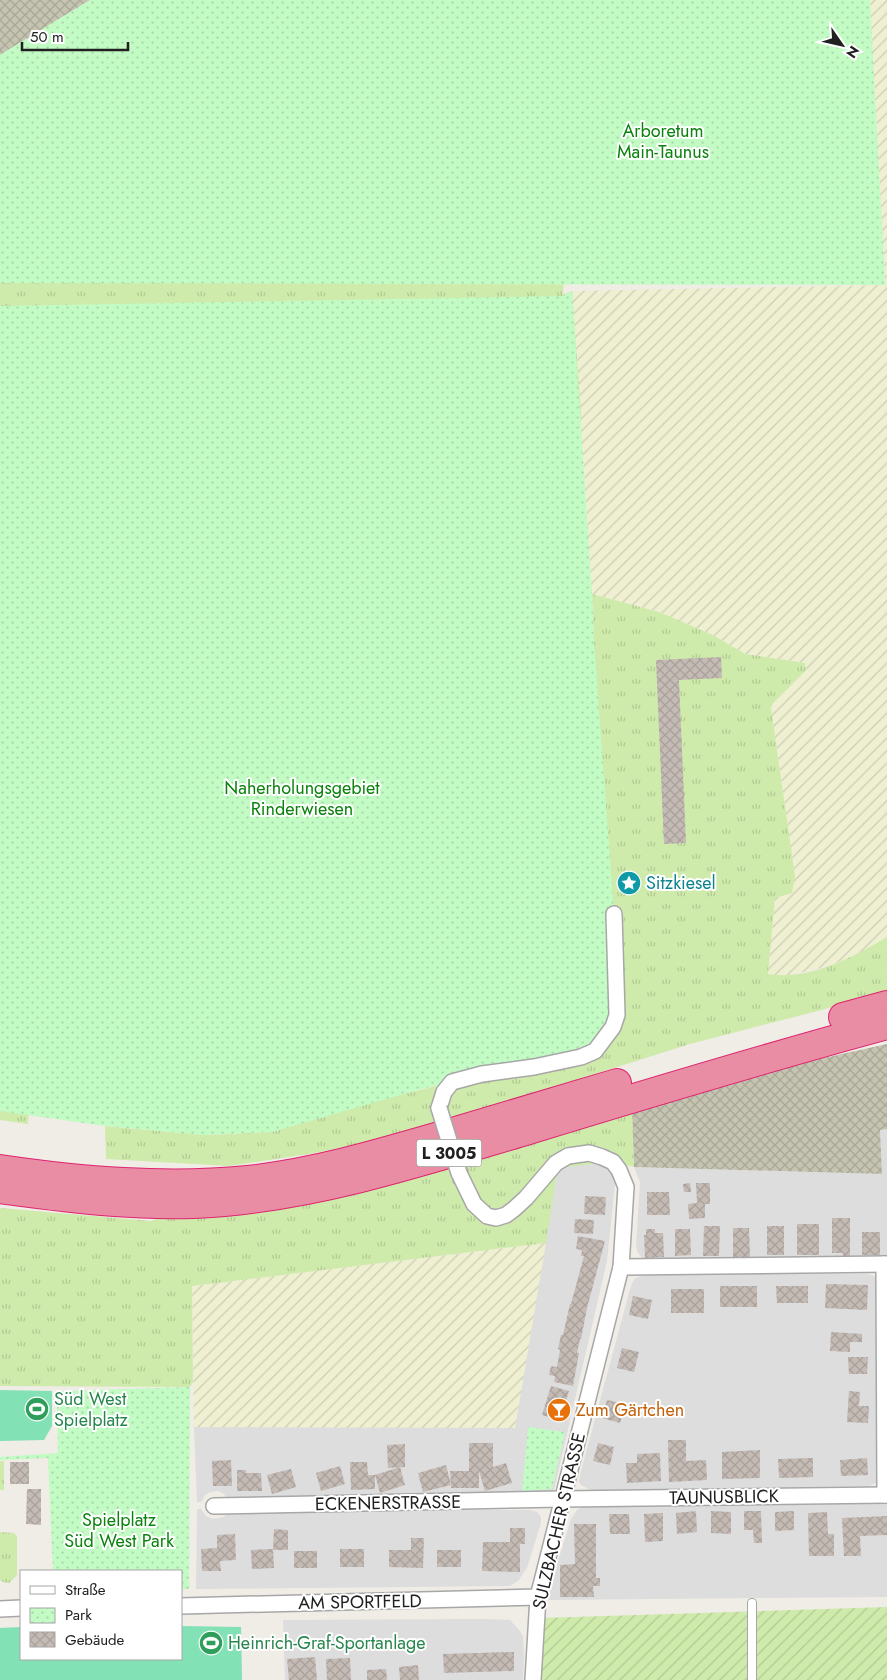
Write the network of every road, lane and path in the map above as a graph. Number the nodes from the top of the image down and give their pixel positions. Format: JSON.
{"nodes":[{"id":1,"x":614,"y":914,"type":"dead end"},
{"id":2,"x":887,"y":1005,"type":"edge"},
{"id":3,"x":887,"y":1025,"type":"edge"},
{"id":4,"x":0,"y":1170,"type":"edge"},
{"id":5,"x":0,"y":1189,"type":"edge"},
{"id":6,"x":30,"y":1193,"type":"junction"},
{"id":7,"x":0,"y":1196,"type":"edge"},
{"id":8,"x":885,"y":1264,"type":"edge"},
{"id":9,"x":621,"y":1267,"type":"junction"},
{"id":10,"x":886,"y":1494,"type":"edge"},
{"id":11,"x":562,"y":1499,"type":"junction"},
{"id":12,"x":214,"y":1506,"type":"dead end"},
{"id":13,"x":538,"y":1597,"type":"junction"},
{"id":14,"x":752,"y":1602,"type":"dead end"},
{"id":15,"x":182,"y":1606,"type":"edge"},
{"id":16,"x":20,"y":1608,"type":"edge"},
{"id":17,"x":0,"y":1609,"type":"edge"},
{"id":18,"x":533,"y":1680,"type":"edge"},
{"id":19,"x":752,"y":1680,"type":"edge"}],
"edges":[{"from":1,"to":9,"type":"street","name":"SULZBACHER STRASSE","bridge":true},
{"from":2,"to":4,"type":"highway","number":"L 3005"},
{"from":3,"to":6,"type":"highway","number":"L 3005"},
{"from":5,"to":6,"type":"highway","number":"L 3005"},
{"from":6,"to":7,"type":"highway"},
{"from":8,"to":9,"type":"street","name":"TAUNUSBLICK"},
{"from":8,"to":10,"type":"street","name":"TAUNUSBLICK"},
{"from":9,"to":11,"type":"street","name":"SULZBACHER STRASSE"},
{"from":10,"to":11,"type":"street","name":"TAUNUSBLICK"},
{"from":11,"to":12,"type":"street","name":"ECKENERSTRASSE"},
{"from":11,"to":13,"type":"street","name":"SULZBACHER STRASSE"},
{"from":13,"to":15,"type":"street","name":"AM SPORTFELD"},
{"from":13,"to":18,"type":"street","name":"SULZBACHER STRASSE"},
{"from":14,"to":19,"type":"lane"},
{"from":16,"to":17,"type":"street"}]}
